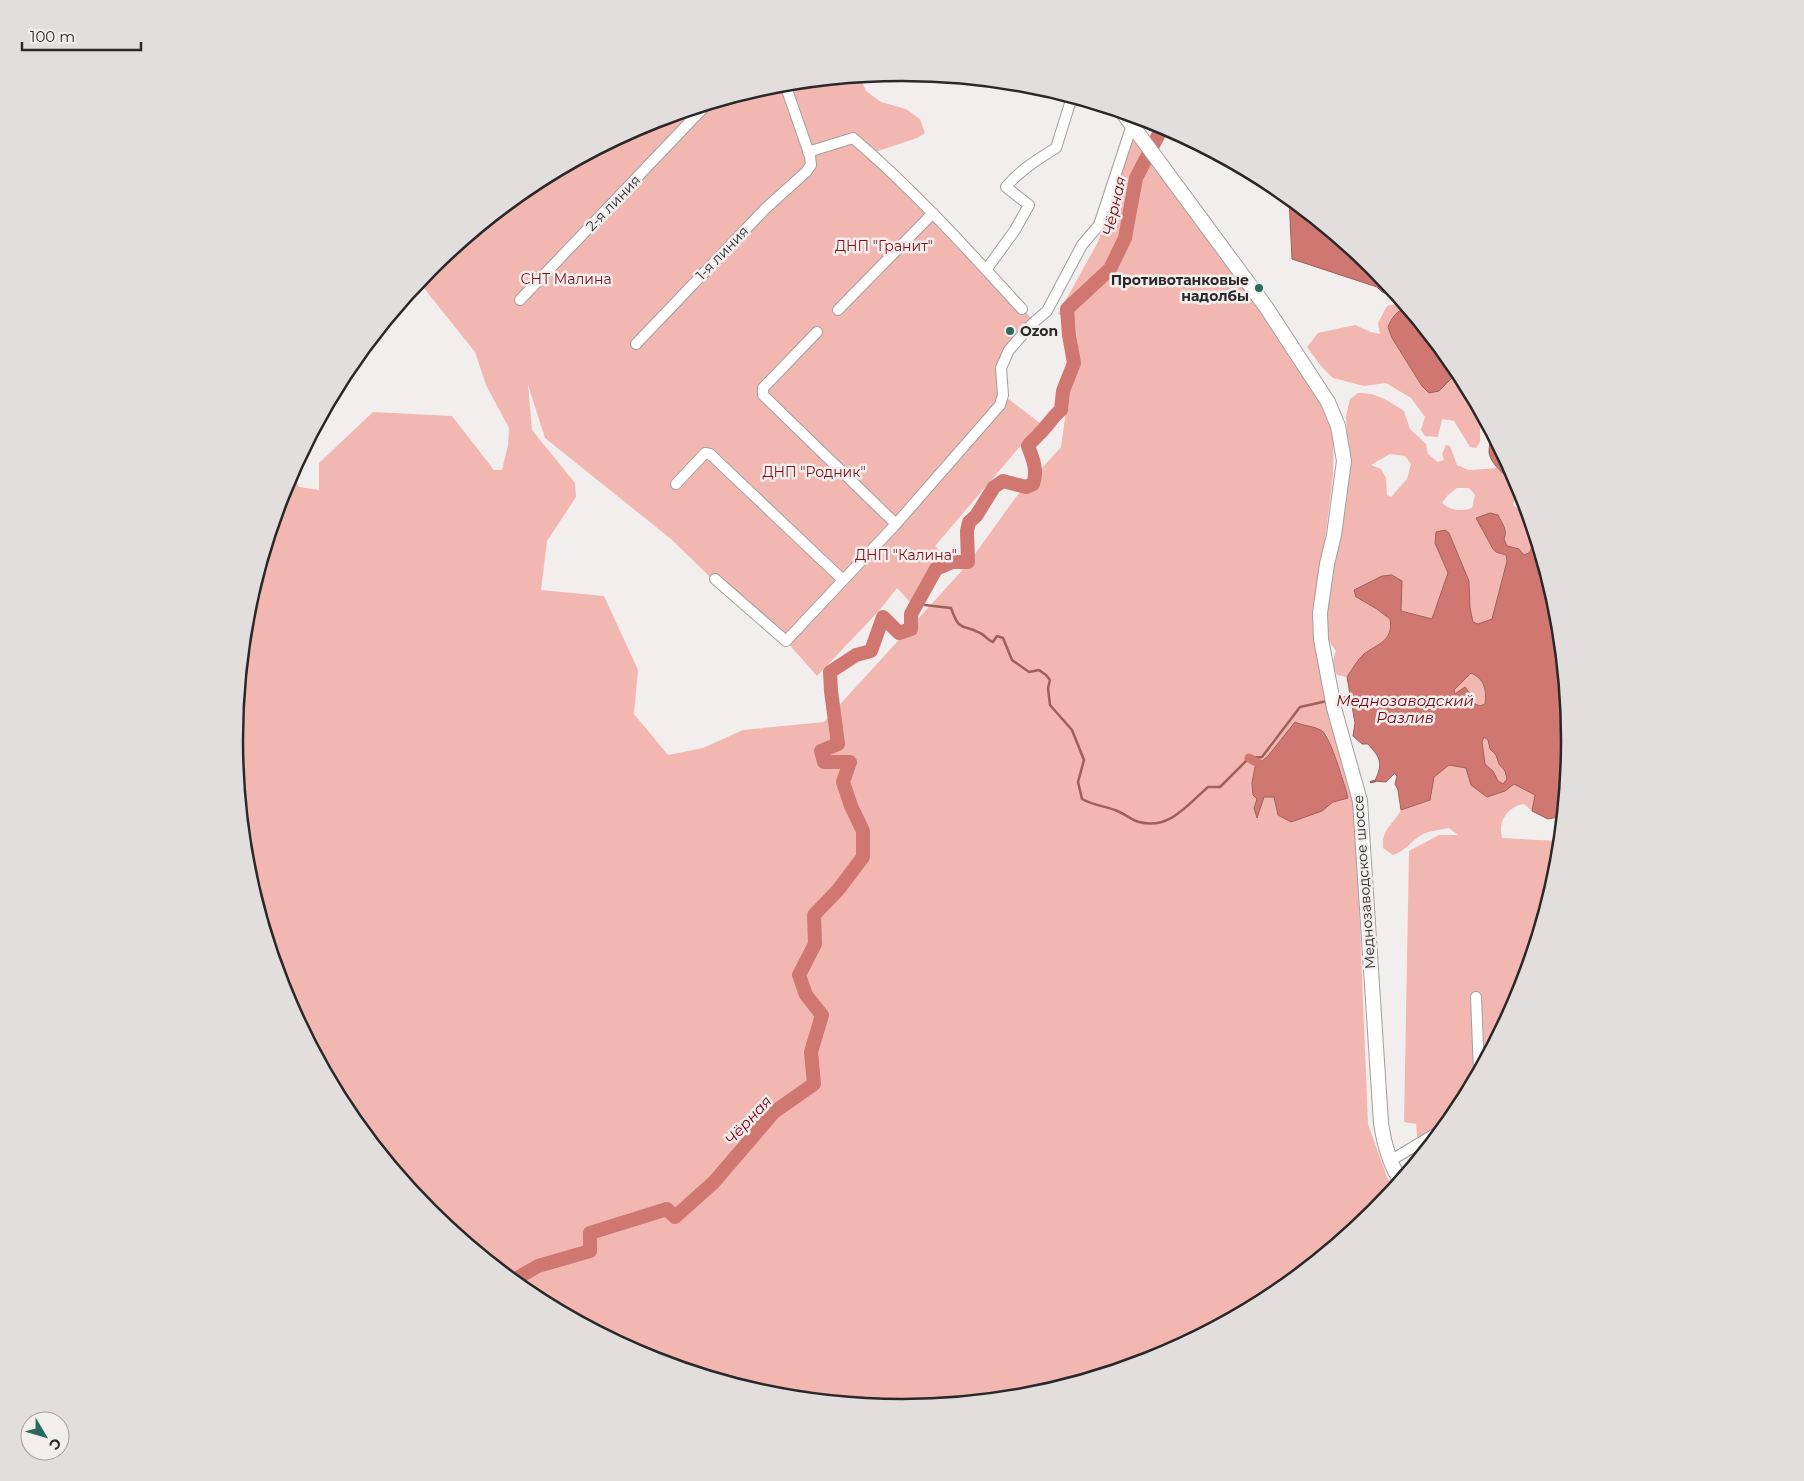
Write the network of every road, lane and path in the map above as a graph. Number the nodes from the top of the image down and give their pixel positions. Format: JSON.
{"nodes":[{"id":1,"x":788,"y":92,"type":"edge"},
{"id":2,"x":1070,"y":103,"type":"edge"},
{"id":3,"x":698,"y":114,"type":"edge"},
{"id":4,"x":1130,"y":122,"type":"edge"},
{"id":5,"x":1132,"y":125,"type":"junction"},
{"id":6,"x":808,"y":152,"type":"junction"},
{"id":7,"x":932,"y":213,"type":"junction"},
{"id":8,"x":986,"y":270,"type":"junction"},
{"id":9,"x":520,"y":300,"type":"dead end"},
{"id":10,"x":838,"y":310,"type":"dead end"},
{"id":11,"x":1034,"y":322,"type":"junction"},
{"id":12,"x":817,"y":332,"type":"dead end"},
{"id":13,"x":636,"y":344,"type":"dead end"},
{"id":14,"x":676,"y":484,"type":"dead end"},
{"id":15,"x":896,"y":524,"type":"junction"},
{"id":16,"x":715,"y":579,"type":"dead end"},
{"id":17,"x":843,"y":580,"type":"junction"},
{"id":18,"x":1476,"y":997,"type":"dead end"},
{"id":19,"x":1479,"y":1059,"type":"edge"},
{"id":20,"x":1427,"y":1139,"type":"edge"},
{"id":21,"x":1390,"y":1161,"type":"junction"},
{"id":22,"x":1398,"y":1175,"type":"edge"}],
"edges":[{"from":1,"to":6,"type":"street"},
{"from":2,"to":8,"type":"street"},
{"from":3,"to":9,"type":"street","name":"2-я линия"},
{"from":4,"to":5,"type":"main road","name":"Меднозаводское шоссе"},
{"from":5,"to":11,"type":"street"},
{"from":5,"to":21,"type":"main road","name":"Меднозаводское шоссе"},
{"from":6,"to":7,"type":"street"},
{"from":6,"to":13,"type":"street","name":"1-я линия"},
{"from":7,"to":8,"type":"street"},
{"from":7,"to":10,"type":"street"},
{"from":8,"to":11,"type":"street"},
{"from":11,"to":15,"type":"street"},
{"from":12,"to":15,"type":"street"},
{"from":14,"to":17,"type":"street"},
{"from":15,"to":17,"type":"street"},
{"from":16,"to":17,"type":"street"},
{"from":18,"to":19,"type":"street"},
{"from":20,"to":21,"type":"street"},
{"from":21,"to":22,"type":"main road","name":"Меднозаводское шоссе"}]}
